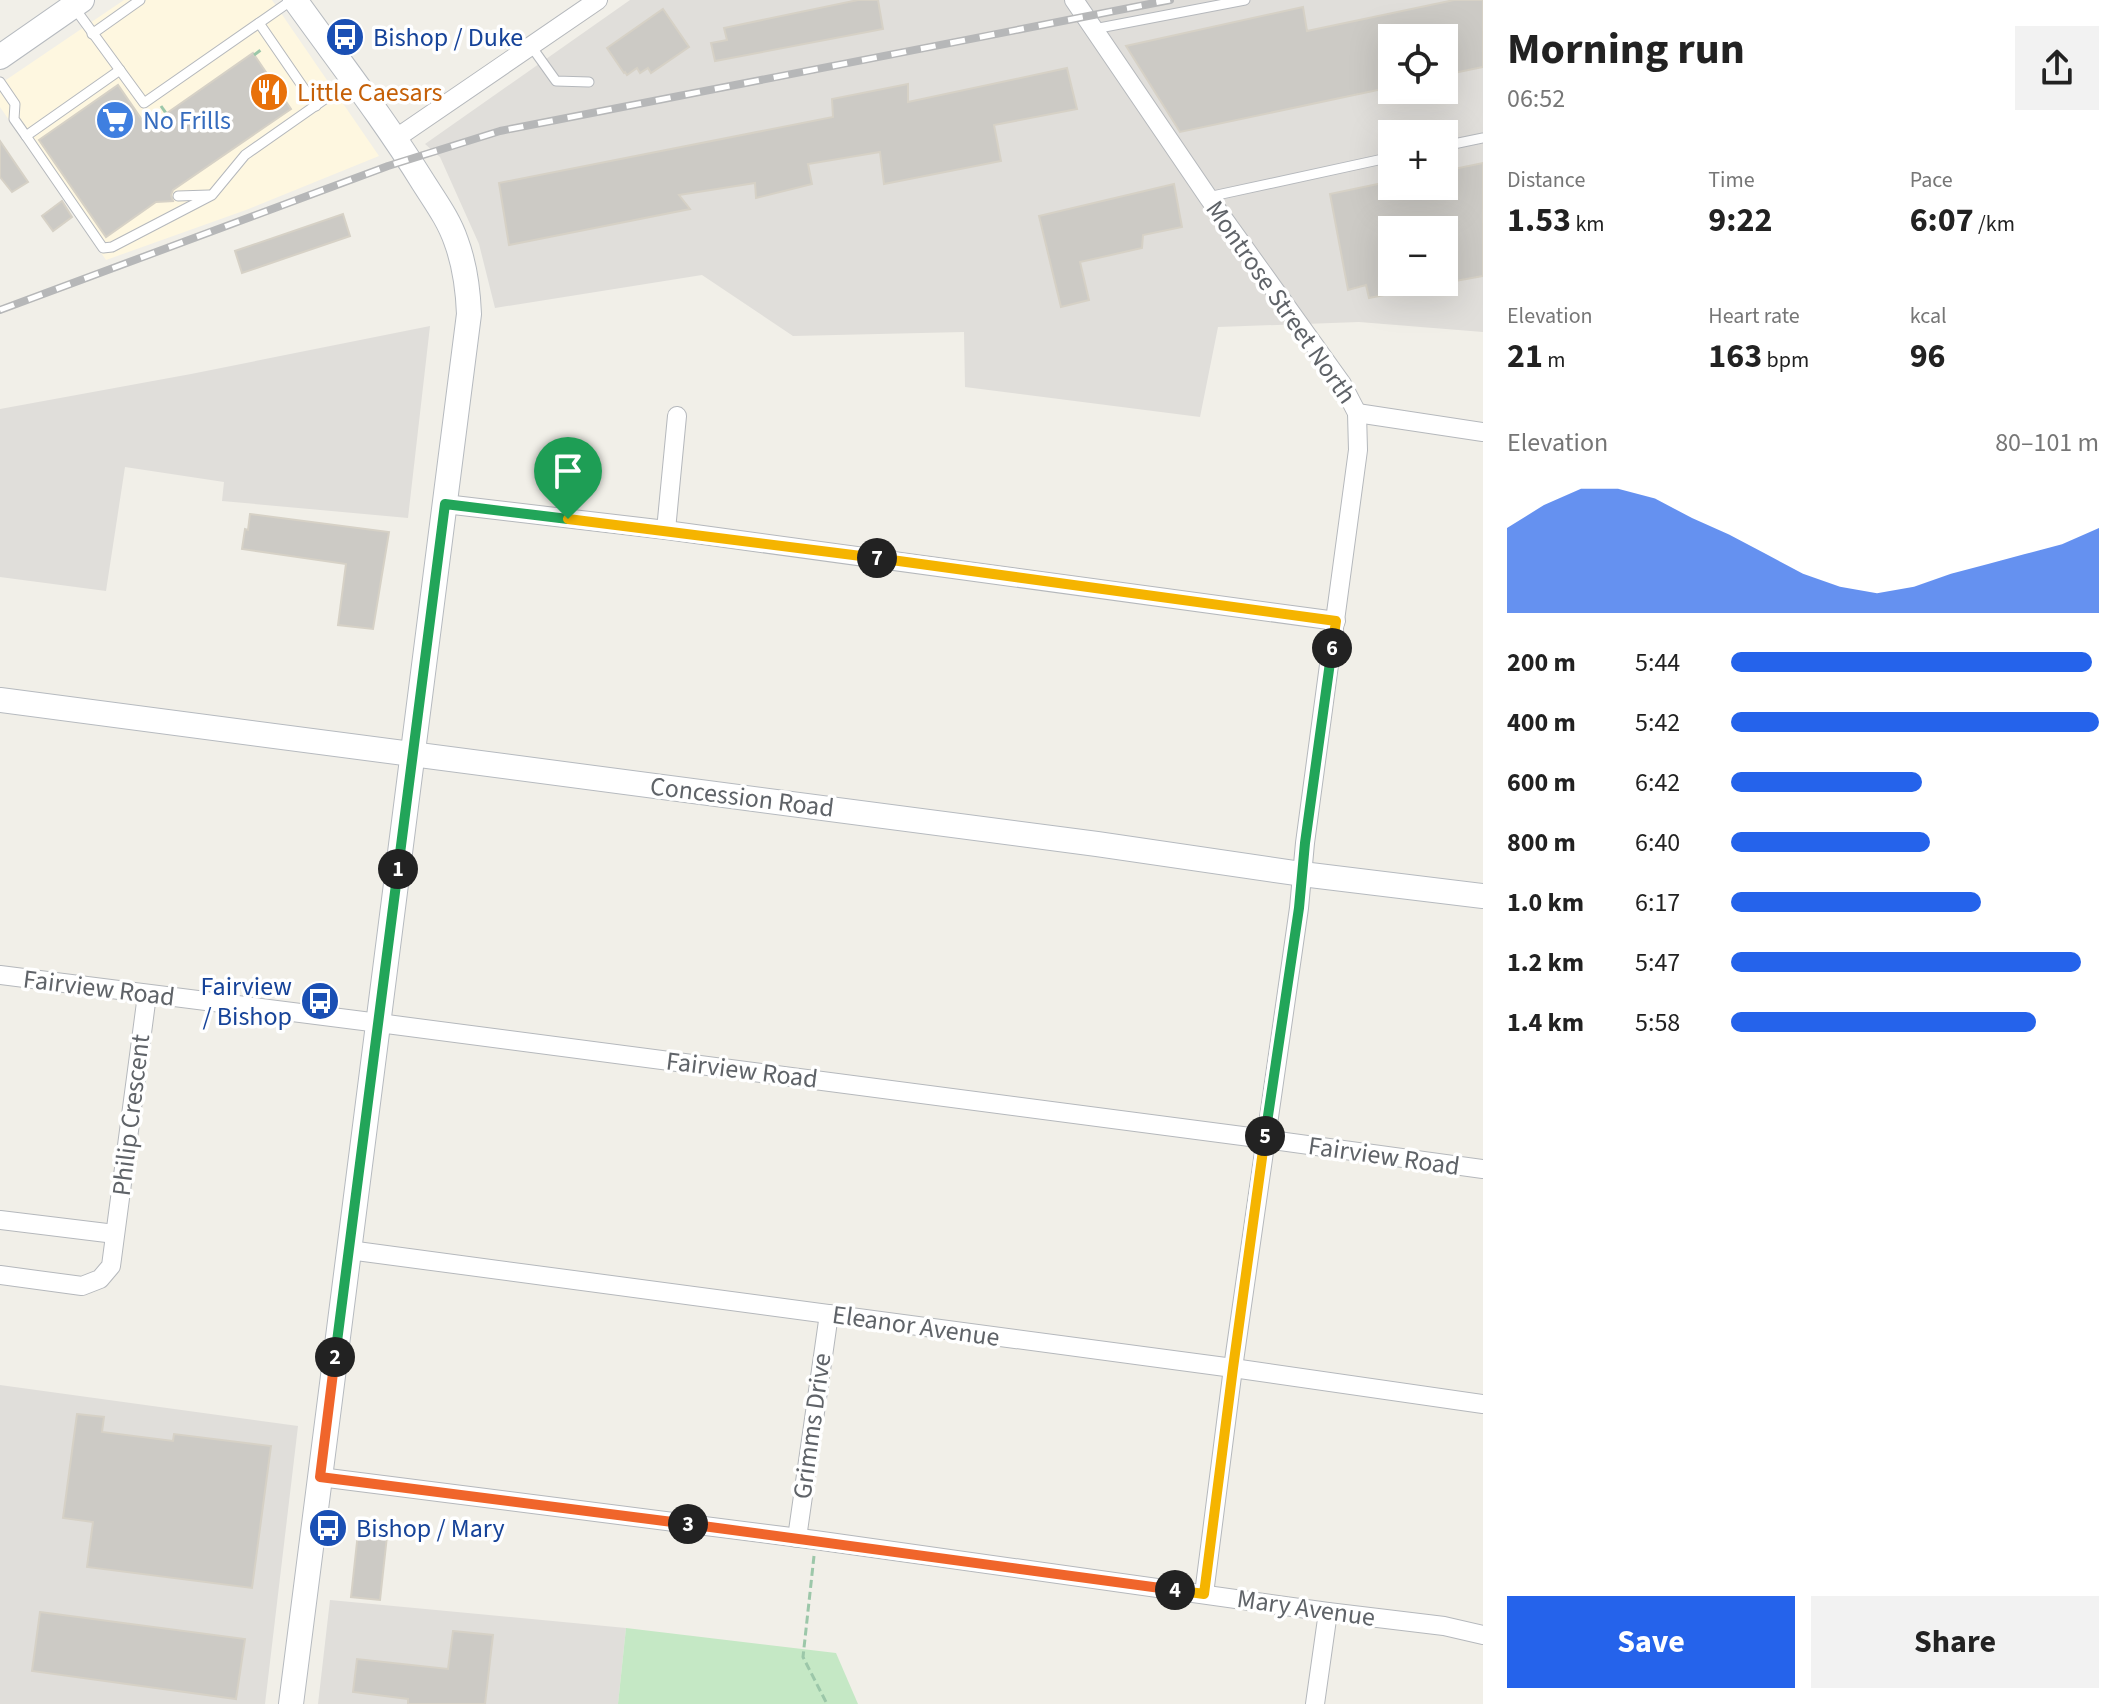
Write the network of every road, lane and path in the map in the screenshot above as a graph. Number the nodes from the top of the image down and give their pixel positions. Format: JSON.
{"nodes":[{"id":1,"x":140,"y":0,"type":"edge"},
{"id":2,"x":294,"y":0,"type":"edge"},
{"id":3,"x":598,"y":0,"type":"edge"},
{"id":4,"x":1074,"y":0,"type":"edge"},
{"id":5,"x":1245,"y":0,"type":"edge"},
{"id":6,"x":72,"y":4,"type":"edge"},
{"id":7,"x":259,"y":23,"type":"junction"},
{"id":8,"x":1094,"y":29,"type":"junction"},
{"id":9,"x":92,"y":34,"type":"junction"},
{"id":10,"x":531,"y":46,"type":"junction"},
{"id":11,"x":0,"y":57,"type":"edge"},
{"id":12,"x":120,"y":70,"type":"junction"},
{"id":13,"x":352,"y":80,"type":"junction"},
{"id":14,"x":0,"y":82,"type":"edge"},
{"id":15,"x":589,"y":82,"type":"dead end"},
{"id":16,"x":316,"y":106,"type":"junction"},
{"id":17,"x":26,"y":136,"type":"junction"},
{"id":18,"x":1483,"y":138,"type":"edge"},
{"id":19,"x":395,"y":139,"type":"junction"},
{"id":20,"x":1458,"y":143,"type":"edge"},
{"id":21,"x":1378,"y":160,"type":"edge"},
{"id":22,"x":212,"y":195,"type":"junction"},
{"id":23,"x":178,"y":196,"type":"dead end"},
{"id":24,"x":1208,"y":197,"type":"junction"},
{"id":25,"x":1357,"y":413,"type":"junction"},
{"id":26,"x":677,"y":416,"type":"dead end"},
{"id":27,"x":1483,"y":432,"type":"edge"},
{"id":28,"x":445,"y":504,"type":"junction"},
{"id":29,"x":666,"y":530,"type":"junction"},
{"id":30,"x":1336,"y":621,"type":"junction"},
{"id":31,"x":0,"y":700,"type":"edge"},
{"id":32,"x":413,"y":755,"type":"junction"},
{"id":33,"x":1302,"y":874,"type":"junction"},
{"id":34,"x":1483,"y":896,"type":"edge"},
{"id":35,"x":0,"y":975,"type":"edge"},
{"id":36,"x":147,"y":995,"type":"junction"},
{"id":37,"x":379,"y":1023,"type":"junction"},
{"id":38,"x":1265,"y":1139,"type":"junction"},
{"id":39,"x":1483,"y":1169,"type":"edge"},
{"id":40,"x":0,"y":1220,"type":"edge"},
{"id":41,"x":115,"y":1234,"type":"junction"},
{"id":42,"x":349,"y":1250,"type":"junction"},
{"id":43,"x":0,"y":1275,"type":"edge"},
{"id":44,"x":829,"y":1314,"type":"junction"},
{"id":45,"x":1233,"y":1368,"type":"junction"},
{"id":46,"x":1483,"y":1404,"type":"edge"},
{"id":47,"x":320,"y":1477,"type":"junction"},
{"id":48,"x":806,"y":1539,"type":"junction"},
{"id":49,"x":1204,"y":1594,"type":"junction"},
{"id":50,"x":1328,"y":1612,"type":"junction"},
{"id":51,"x":1483,"y":1635,"type":"edge"},
{"id":52,"x":291,"y":1704,"type":"edge"},
{"id":53,"x":827,"y":1704,"type":"edge"},
{"id":54,"x":1315,"y":1704,"type":"edge"}],
"edges":[{"from":1,"to":9,"type":"lane"},
{"from":2,"to":7,"type":"lane"},
{"from":2,"to":13,"type":"main road"},
{"from":3,"to":10,"type":"street"},
{"from":4,"to":8,"type":"street","name":"Montrose Street North"},
{"from":5,"to":8,"type":"lane"},
{"from":6,"to":9,"type":"lane"},
{"from":6,"to":11,"type":"main road"},
{"from":7,"to":12,"type":"lane"},
{"from":7,"to":16,"type":"lane"},
{"from":8,"to":24,"type":"street","name":"Montrose Street North"},
{"from":9,"to":12,"type":"lane"},
{"from":10,"to":15,"type":"lane"},
{"from":10,"to":19,"type":"street"},
{"from":12,"to":17,"type":"lane"},
{"from":13,"to":16,"type":"lane"},
{"from":13,"to":19,"type":"main road"},
{"from":14,"to":17,"type":"lane"},
{"from":16,"to":22,"type":"lane"},
{"from":17,"to":22,"type":"lane"},
{"from":18,"to":20,"type":"lane"},
{"from":19,"to":28,"type":"main road"},
{"from":21,"to":24,"type":"lane"},
{"from":22,"to":23,"type":"lane"},
{"from":24,"to":25,"type":"street","name":"Montrose Street North"},
{"from":25,"to":27,"type":"street"},
{"from":25,"to":30,"type":"street","name":"Montrose Street North"},
{"from":26,"to":29,"type":"street"},
{"from":28,"to":29,"type":"street"},
{"from":28,"to":32,"type":"main road"},
{"from":29,"to":30,"type":"street"},
{"from":30,"to":33,"type":"street","name":"Montrose Street North"},
{"from":31,"to":32,"type":"main road","name":"Concession Road"},
{"from":32,"to":33,"type":"main road","name":"Concession Road"},
{"from":32,"to":37,"type":"main road"},
{"from":33,"to":34,"type":"main road","name":"Concession Road"},
{"from":33,"to":38,"type":"street","name":"Montrose Street North"},
{"from":35,"to":36,"type":"street","name":"Fairview Road"},
{"from":36,"to":37,"type":"street","name":"Fairview Road"},
{"from":36,"to":41,"type":"street","name":"Philip Crescent"},
{"from":37,"to":38,"type":"street","name":"Fairview Road"},
{"from":37,"to":42,"type":"main road"},
{"from":38,"to":39,"type":"street","name":"Fairview Road"},
{"from":38,"to":45,"type":"street","name":"Montrose Street North"},
{"from":40,"to":41,"type":"street"},
{"from":41,"to":43,"type":"street","name":"Philip Crescent"},
{"from":42,"to":44,"type":"street","name":"Eleanor Avenue"},
{"from":42,"to":47,"type":"main road"},
{"from":44,"to":45,"type":"street","name":"Eleanor Avenue"},
{"from":44,"to":48,"type":"street","name":"Grimms Drive"},
{"from":45,"to":46,"type":"street","name":"Eleanor Avenue"},
{"from":45,"to":49,"type":"street","name":"Montrose Street North"},
{"from":47,"to":48,"type":"street","name":"Mary Avenue"},
{"from":47,"to":52,"type":"main road"},
{"from":48,"to":49,"type":"street","name":"Mary Avenue"},
{"from":48,"to":53,"type":"path"},
{"from":49,"to":50,"type":"street","name":"Mary Avenue"},
{"from":50,"to":51,"type":"street","name":"Mary Avenue"},
{"from":50,"to":54,"type":"street"}]}
